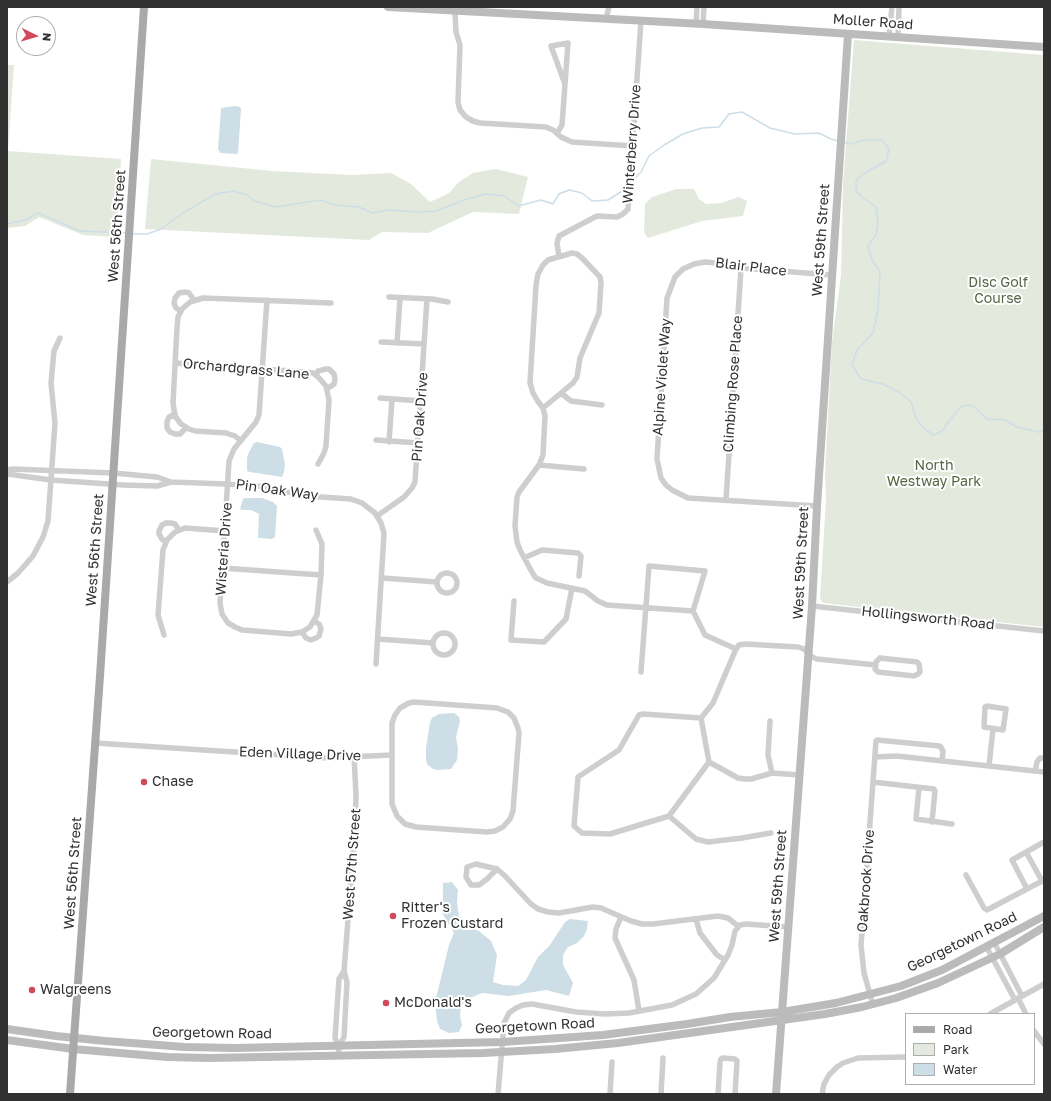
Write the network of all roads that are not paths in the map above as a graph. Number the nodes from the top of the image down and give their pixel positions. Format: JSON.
{"nodes":[{"id":1,"x":144,"y":7,"type":"edge"},
{"id":2,"x":388,"y":7,"type":"edge"},
{"id":3,"x":609,"y":7,"type":"edge"},
{"id":4,"x":697,"y":7,"type":"edge"},
{"id":5,"x":704,"y":7,"type":"edge"},
{"id":6,"x":892,"y":7,"type":"edge"},
{"id":7,"x":899,"y":7,"type":"edge"},
{"id":8,"x":455,"y":9,"type":"edge"},
{"id":9,"x":606,"y":19,"type":"junction"},
{"id":10,"x":641,"y":21,"type":"junction"},
{"id":11,"x":699,"y":24,"type":"junction"},
{"id":12,"x":848,"y":34,"type":"junction"},
{"id":13,"x":889,"y":36,"type":"junction"},
{"id":14,"x":898,"y":37,"type":"junction"},
{"id":15,"x":1044,"y":47,"type":"edge"},
{"id":16,"x":565,"y":84,"type":"junction"},
{"id":17,"x":557,"y":133,"type":"junction"},
{"id":18,"x":633,"y":146,"type":"junction"},
{"id":19,"x":559,"y":257,"type":"junction"},
{"id":20,"x":741,"y":268,"type":"junction"},
{"id":21,"x":832,"y":276,"type":"junction"},
{"id":22,"x":675,"y":277,"type":"joint"},
{"id":23,"x":389,"y":297,"type":"dead end"},
{"id":24,"x":400,"y":298,"type":"junction"},
{"id":25,"x":427,"y":299,"type":"junction"},
{"id":26,"x":194,"y":300,"type":"junction"},
{"id":27,"x":267,"y":300,"type":"junction"},
{"id":28,"x":448,"y":302,"type":"dead end"},
{"id":29,"x":331,"y":303,"type":"dead end"},
{"id":30,"x":181,"y":311,"type":"junction"},
{"id":31,"x":60,"y":338,"type":"dead end"},
{"id":32,"x":381,"y":342,"type":"dead end"},
{"id":33,"x":397,"y":343,"type":"junction"},
{"id":34,"x":424,"y":344,"type":"junction"},
{"id":35,"x":175,"y":363,"type":"junction"},
{"id":36,"x":263,"y":369,"type":"junction"},
{"id":37,"x":316,"y":375,"type":"junction"},
{"id":38,"x":327,"y":389,"type":"junction"},
{"id":39,"x":561,"y":393,"type":"junction"},
{"id":40,"x":380,"y":398,"type":"dead end"},
{"id":41,"x":392,"y":399,"type":"junction"},
{"id":42,"x":421,"y":401,"type":"junction"},
{"id":43,"x":602,"y":405,"type":"dead end"},
{"id":44,"x":543,"y":408,"type":"junction"},
{"id":45,"x":175,"y":414,"type":"junction"},
{"id":46,"x":186,"y":428,"type":"junction"},
{"id":47,"x":376,"y":440,"type":"dead end"},
{"id":48,"x":241,"y":441,"type":"junction"},
{"id":49,"x":389,"y":442,"type":"junction"},
{"id":50,"x":418,"y":443,"type":"junction"},
{"id":51,"x":318,"y":464,"type":"dead end"},
{"id":52,"x":539,"y":465,"type":"junction"},
{"id":53,"x":584,"y":469,"type":"dead end"},
{"id":54,"x":7,"y":470,"type":"edge"},
{"id":55,"x":52,"y":470,"type":"junction"},
{"id":56,"x":113,"y":473,"type":"junction"},
{"id":57,"x":7,"y":474,"type":"edge"},
{"id":58,"x":52,"y":480,"type":"junction"},
{"id":59,"x":171,"y":482,"type":"junction"},
{"id":60,"x":228,"y":483,"type":"junction"},
{"id":61,"x":113,"y":484,"type":"junction"},
{"id":62,"x":726,"y":500,"type":"junction"},
{"id":63,"x":817,"y":506,"type":"junction"},
{"id":64,"x":377,"y":516,"type":"junction"},
{"id":65,"x":179,"y":530,"type":"junction"},
{"id":66,"x":316,"y":530,"type":"dead end"},
{"id":67,"x":225,"y":531,"type":"junction"},
{"id":68,"x":166,"y":542,"type":"junction"},
{"id":69,"x":524,"y":558,"type":"junction"},
{"id":70,"x":222,"y":568,"type":"junction"},
{"id":71,"x":321,"y":575,"type":"junction"},
{"id":72,"x":579,"y":576,"type":"dead end"},
{"id":73,"x":382,"y":578,"type":"junction"},
{"id":74,"x":7,"y":582,"type":"edge"},
{"id":75,"x":437,"y":582,"type":"dead end"},
{"id":76,"x":572,"y":588,"type":"junction"},
{"id":77,"x":514,"y":601,"type":"dead end"},
{"id":78,"x":812,"y":606,"type":"junction"},
{"id":79,"x":646,"y":608,"type":"junction"},
{"id":80,"x":693,"y":611,"type":"junction"},
{"id":81,"x":314,"y":620,"type":"junction"},
{"id":82,"x":1044,"y":630,"type":"edge"},
{"id":83,"x":302,"y":632,"type":"junction"},
{"id":84,"x":164,"y":635,"type":"dead end"},
{"id":85,"x":378,"y":639,"type":"junction"},
{"id":86,"x":433,"y":643,"type":"dead end"},
{"id":87,"x":736,"y":649,"type":"junction"},
{"id":88,"x":808,"y":653,"type":"junction"},
{"id":89,"x":376,"y":664,"type":"dead end"},
{"id":90,"x":876,"y":665,"type":"junction"},
{"id":91,"x":641,"y":672,"type":"dead end"},
{"id":92,"x":702,"y":718,"type":"junction"},
{"id":93,"x":770,"y":721,"type":"dead end"},
{"id":94,"x":993,"y":729,"type":"junction"},
{"id":95,"x":95,"y":743,"type":"junction"},
{"id":96,"x":391,"y":755,"type":"junction"},
{"id":97,"x":354,"y":756,"type":"junction"},
{"id":98,"x":875,"y":757,"type":"junction"},
{"id":99,"x":1044,"y":758,"type":"edge"},
{"id":100,"x":942,"y":761,"type":"junction"},
{"id":101,"x":708,"y":762,"type":"junction"},
{"id":102,"x":989,"y":766,"type":"junction"},
{"id":103,"x":1036,"y":772,"type":"junction"},
{"id":104,"x":1044,"y":772,"type":"edge"},
{"id":105,"x":772,"y":773,"type":"junction"},
{"id":106,"x":800,"y":775,"type":"junction"},
{"id":107,"x":873,"y":782,"type":"junction"},
{"id":108,"x":919,"y":788,"type":"junction"},
{"id":109,"x":669,"y":816,"type":"junction"},
{"id":110,"x":932,"y":822,"type":"junction"},
{"id":111,"x":952,"y":824,"type":"dead end"},
{"id":112,"x":771,"y":833,"type":"dead end"},
{"id":113,"x":1044,"y":842,"type":"edge"},
{"id":114,"x":1026,"y":852,"type":"junction"},
{"id":115,"x":497,"y":869,"type":"junction"},
{"id":116,"x":966,"y":875,"type":"dead end"},
{"id":117,"x":1043,"y":881,"type":"edge"},
{"id":118,"x":1027,"y":889,"type":"junction"},
{"id":119,"x":1044,"y":916,"type":"edge"},
{"id":120,"x":621,"y":917,"type":"junction"},
{"id":121,"x":696,"y":918,"type":"junction"},
{"id":122,"x":738,"y":926,"type":"junction"},
{"id":123,"x":788,"y":927,"type":"junction"},
{"id":124,"x":1044,"y":927,"type":"edge"},
{"id":125,"x":990,"y":944,"type":"junction"},
{"id":126,"x":996,"y":956,"type":"junction"},
{"id":127,"x":725,"y":960,"type":"junction"},
{"id":128,"x":1044,"y":984,"type":"edge"},
{"id":129,"x":870,"y":994,"type":"junction"},
{"id":130,"x":1018,"y":998,"type":"junction"},
{"id":131,"x":873,"y":1005,"type":"junction"},
{"id":132,"x":639,"y":1011,"type":"junction"},
{"id":133,"x":782,"y":1012,"type":"junction"},
{"id":134,"x":992,"y":1013,"type":"edge"},
{"id":135,"x":1026,"y":1013,"type":"edge"},
{"id":136,"x":781,"y":1021,"type":"junction"},
{"id":137,"x":7,"y":1029,"type":"edge"},
{"id":138,"x":1035,"y":1032,"type":"edge"},
{"id":139,"x":74,"y":1038,"type":"junction"},
{"id":140,"x":7,"y":1040,"type":"edge"},
{"id":141,"x":502,"y":1042,"type":"junction"},
{"id":142,"x":1044,"y":1044,"type":"edge"},
{"id":143,"x":339,"y":1046,"type":"junction"},
{"id":144,"x":73,"y":1049,"type":"junction"},
{"id":145,"x":501,"y":1052,"type":"junction"},
{"id":146,"x":338,"y":1056,"type":"junction"},
{"id":147,"x":905,"y":1056,"type":"edge"},
{"id":148,"x":663,"y":1058,"type":"dead end"},
{"id":149,"x":612,"y":1062,"type":"dead end"},
{"id":150,"x":70,"y":1094,"type":"edge"},
{"id":151,"x":498,"y":1094,"type":"edge"},
{"id":152,"x":610,"y":1094,"type":"edge"},
{"id":153,"x":661,"y":1094,"type":"edge"},
{"id":154,"x":718,"y":1094,"type":"edge"},
{"id":155,"x":735,"y":1094,"type":"edge"},
{"id":156,"x":776,"y":1094,"type":"edge"},
{"id":157,"x":822,"y":1094,"type":"edge"}],
"edges":[{"from":1,"to":56,"type":"main road","name":"West 56th Street"},
{"from":2,"to":8,"type":"main road","name":"Moller Road"},
{"from":3,"to":9,"type":"street"},
{"from":4,"to":11,"type":"street"},
{"from":5,"to":11,"type":"street"},
{"from":6,"to":13,"type":"street"},
{"from":7,"to":14,"type":"street"},
{"from":8,"to":9,"type":"main road","name":"Moller Road"},
{"from":8,"to":17,"type":"street"},
{"from":9,"to":10,"type":"main road","name":"Moller Road"},
{"from":10,"to":11,"type":"main road","name":"Moller Road"},
{"from":10,"to":18,"type":"street","name":"Winterberry Drive"},
{"from":11,"to":12,"type":"main road","name":"Moller Road"},
{"from":12,"to":13,"type":"main road","name":"Moller Road"},
{"from":12,"to":21,"type":"main road","name":"West 59th Street"},
{"from":13,"to":14,"type":"main road","name":"Moller Road"},
{"from":14,"to":15,"type":"main road","name":"Moller Road"},
{"from":16,"to":16,"type":"street"},
{"from":16,"to":17,"type":"street"},
{"from":17,"to":18,"type":"street"},
{"from":18,"to":19,"type":"street","name":"Winterberry Drive"},
{"from":19,"to":39,"type":"street"},
{"from":19,"to":44,"type":"street"},
{"from":20,"to":21,"type":"street","name":"Blair Place"},
{"from":20,"to":22,"type":"street","name":"Blair Place"},
{"from":20,"to":62,"type":"street","name":"Climbing Rose Place"},
{"from":21,"to":63,"type":"main road","name":"West 59th Street"},
{"from":22,"to":62,"type":"street","name":"Alpine Violet Way"},
{"from":23,"to":24,"type":"street"},
{"from":24,"to":25,"type":"street"},
{"from":24,"to":33,"type":"street"},
{"from":25,"to":28,"type":"street"},
{"from":25,"to":34,"type":"street","name":"Pin Oak Drive"},
{"from":26,"to":27,"type":"street"},
{"from":26,"to":30,"type":"street"},
{"from":26,"to":30,"type":"street"},
{"from":27,"to":29,"type":"street"},
{"from":27,"to":36,"type":"street","name":"Wisteria Drive"},
{"from":30,"to":35,"type":"street"},
{"from":31,"to":55,"type":"street"},
{"from":32,"to":33,"type":"street"},
{"from":33,"to":34,"type":"street"},
{"from":34,"to":42,"type":"street","name":"Pin Oak Drive"},
{"from":35,"to":36,"type":"street","name":"Orchardgrass Lane"},
{"from":35,"to":45,"type":"street"},
{"from":36,"to":37,"type":"street","name":"Orchardgrass Lane"},
{"from":36,"to":48,"type":"street","name":"Wisteria Drive"},
{"from":37,"to":38,"type":"street","name":"Orchardgrass Lane"},
{"from":37,"to":38,"type":"street","name":"Orchardgrass Lane"},
{"from":38,"to":51,"type":"street"},
{"from":39,"to":43,"type":"street"},
{"from":39,"to":44,"type":"street"},
{"from":40,"to":41,"type":"street"},
{"from":41,"to":42,"type":"street"},
{"from":41,"to":49,"type":"street"},
{"from":42,"to":50,"type":"street","name":"Pin Oak Drive"},
{"from":44,"to":52,"type":"street"},
{"from":45,"to":46,"type":"street"},
{"from":45,"to":46,"type":"street"},
{"from":46,"to":48,"type":"street"},
{"from":47,"to":49,"type":"street"},
{"from":48,"to":60,"type":"street","name":"Wisteria Drive"},
{"from":49,"to":50,"type":"street"},
{"from":50,"to":64,"type":"street","name":"Pin Oak Drive"},
{"from":52,"to":53,"type":"street"},
{"from":52,"to":69,"type":"street"},
{"from":54,"to":55,"type":"street","name":"Pin Oak Way"},
{"from":55,"to":56,"type":"street","name":"Pin Oak Way"},
{"from":55,"to":58,"type":"street"},
{"from":56,"to":59,"type":"street","name":"Pin Oak Way"},
{"from":56,"to":61,"type":"main road","name":"West 56th Street"},
{"from":57,"to":58,"type":"street","name":"Pin Oak Way"},
{"from":58,"to":61,"type":"street","name":"Pin Oak Way"},
{"from":58,"to":74,"type":"street"},
{"from":59,"to":60,"type":"street","name":"Pin Oak Way"},
{"from":59,"to":61,"type":"street","name":"Pin Oak Way"},
{"from":60,"to":64,"type":"street","name":"Pin Oak Way"},
{"from":60,"to":67,"type":"street","name":"Wisteria Drive"},
{"from":61,"to":95,"type":"main road","name":"West 56th Street"},
{"from":62,"to":63,"type":"street"},
{"from":63,"to":78,"type":"main road","name":"West 59th Street"},
{"from":64,"to":73,"type":"street"},
{"from":65,"to":67,"type":"street"},
{"from":65,"to":68,"type":"street"},
{"from":65,"to":68,"type":"street"},
{"from":66,"to":71,"type":"street"},
{"from":67,"to":70,"type":"street","name":"Wisteria Drive"},
{"from":68,"to":84,"type":"street"},
{"from":69,"to":72,"type":"street"},
{"from":69,"to":76,"type":"street"},
{"from":70,"to":71,"type":"street"},
{"from":70,"to":83,"type":"street","name":"Wisteria Drive"},
{"from":71,"to":81,"type":"street"},
{"from":73,"to":75,"type":"street"},
{"from":73,"to":85,"type":"street"},
{"from":76,"to":77,"type":"street"},
{"from":76,"to":79,"type":"street"},
{"from":78,"to":82,"type":"street","name":"Hollingsworth Road"},
{"from":78,"to":88,"type":"main road","name":"West 59th Street"},
{"from":79,"to":80,"type":"street"},
{"from":79,"to":80,"type":"street"},
{"from":79,"to":91,"type":"street"},
{"from":80,"to":87,"type":"street"},
{"from":81,"to":83,"type":"street"},
{"from":81,"to":83,"type":"street"},
{"from":85,"to":86,"type":"street"},
{"from":85,"to":89,"type":"street"},
{"from":87,"to":88,"type":"street"},
{"from":87,"to":92,"type":"street"},
{"from":88,"to":90,"type":"street"},
{"from":88,"to":106,"type":"main road","name":"West 59th Street"},
{"from":90,"to":90,"type":"street"},
{"from":92,"to":101,"type":"street"},
{"from":92,"to":109,"type":"street"},
{"from":93,"to":105,"type":"street"},
{"from":94,"to":94,"type":"street"},
{"from":94,"to":102,"type":"street"},
{"from":95,"to":97,"type":"street","name":"Eden Village Drive"},
{"from":95,"to":139,"type":"main road","name":"West 56th Street"},
{"from":96,"to":96,"type":"street"},
{"from":96,"to":97,"type":"street","name":"Eden Village Drive"},
{"from":97,"to":143,"type":"street","name":"West 57th Street"},
{"from":98,"to":100,"type":"street"},
{"from":98,"to":100,"type":"street","name":"Oakbrook Drive"},
{"from":98,"to":107,"type":"street","name":"Oakbrook Drive"},
{"from":99,"to":103,"type":"street"},
{"from":100,"to":102,"type":"street"},
{"from":101,"to":105,"type":"street"},
{"from":101,"to":109,"type":"street"},
{"from":102,"to":103,"type":"street"},
{"from":103,"to":104,"type":"street"},
{"from":105,"to":106,"type":"street"},
{"from":106,"to":123,"type":"main road","name":"West 59th Street"},
{"from":107,"to":108,"type":"street"},
{"from":107,"to":129,"type":"street","name":"Oakbrook Drive"},
{"from":108,"to":110,"type":"street"},
{"from":108,"to":110,"type":"street"},
{"from":109,"to":112,"type":"street"},
{"from":110,"to":111,"type":"street"},
{"from":113,"to":114,"type":"street"},
{"from":114,"to":117,"type":"street"},
{"from":114,"to":118,"type":"street"},
{"from":115,"to":115,"type":"street"},
{"from":115,"to":120,"type":"street"},
{"from":116,"to":118,"type":"street"},
{"from":117,"to":118,"type":"street"},
{"from":119,"to":125,"type":"main road","name":"Georgetown Road"},
{"from":120,"to":121,"type":"street"},
{"from":120,"to":132,"type":"street"},
{"from":121,"to":122,"type":"street"},
{"from":121,"to":127,"type":"street"},
{"from":122,"to":123,"type":"street"},
{"from":122,"to":127,"type":"street"},
{"from":123,"to":133,"type":"main road","name":"West 59th Street"},
{"from":124,"to":126,"type":"main road","name":"Georgetown Road"},
{"from":125,"to":126,"type":"street"},
{"from":125,"to":129,"type":"main road","name":"Georgetown Road"},
{"from":126,"to":130,"type":"street"},
{"from":126,"to":131,"type":"main road","name":"Georgetown Road"},
{"from":127,"to":132,"type":"street"},
{"from":128,"to":130,"type":"street"},
{"from":129,"to":131,"type":"street","name":"Oakbrook Drive"},
{"from":129,"to":133,"type":"main road","name":"Georgetown Road"},
{"from":130,"to":134,"type":"street"},
{"from":130,"to":135,"type":"street"},
{"from":131,"to":136,"type":"main road","name":"Georgetown Road"},
{"from":132,"to":141,"type":"street"},
{"from":133,"to":136,"type":"main road","name":"West 59th Street"},
{"from":133,"to":141,"type":"main road","name":"Georgetown Road"},
{"from":136,"to":145,"type":"main road","name":"Georgetown Road"},
{"from":136,"to":156,"type":"main road","name":"West 59th Street"},
{"from":137,"to":139,"type":"main road","name":"Georgetown Road"},
{"from":138,"to":142,"type":"street"},
{"from":139,"to":143,"type":"main road","name":"Georgetown Road"},
{"from":139,"to":144,"type":"main road","name":"West 56th Street"},
{"from":140,"to":144,"type":"main road","name":"Georgetown Road"},
{"from":141,"to":143,"type":"main road","name":"Georgetown Road"},
{"from":141,"to":145,"type":"street"},
{"from":143,"to":146,"type":"street","name":"West 57th Street"},
{"from":144,"to":146,"type":"main road","name":"Georgetown Road"},
{"from":144,"to":150,"type":"main road","name":"West 56th Street"},
{"from":145,"to":146,"type":"main road","name":"Georgetown Road"},
{"from":145,"to":151,"type":"street"},
{"from":147,"to":157,"type":"street"},
{"from":148,"to":153,"type":"street"},
{"from":149,"to":152,"type":"street"},
{"from":154,"to":155,"type":"street"}]}
